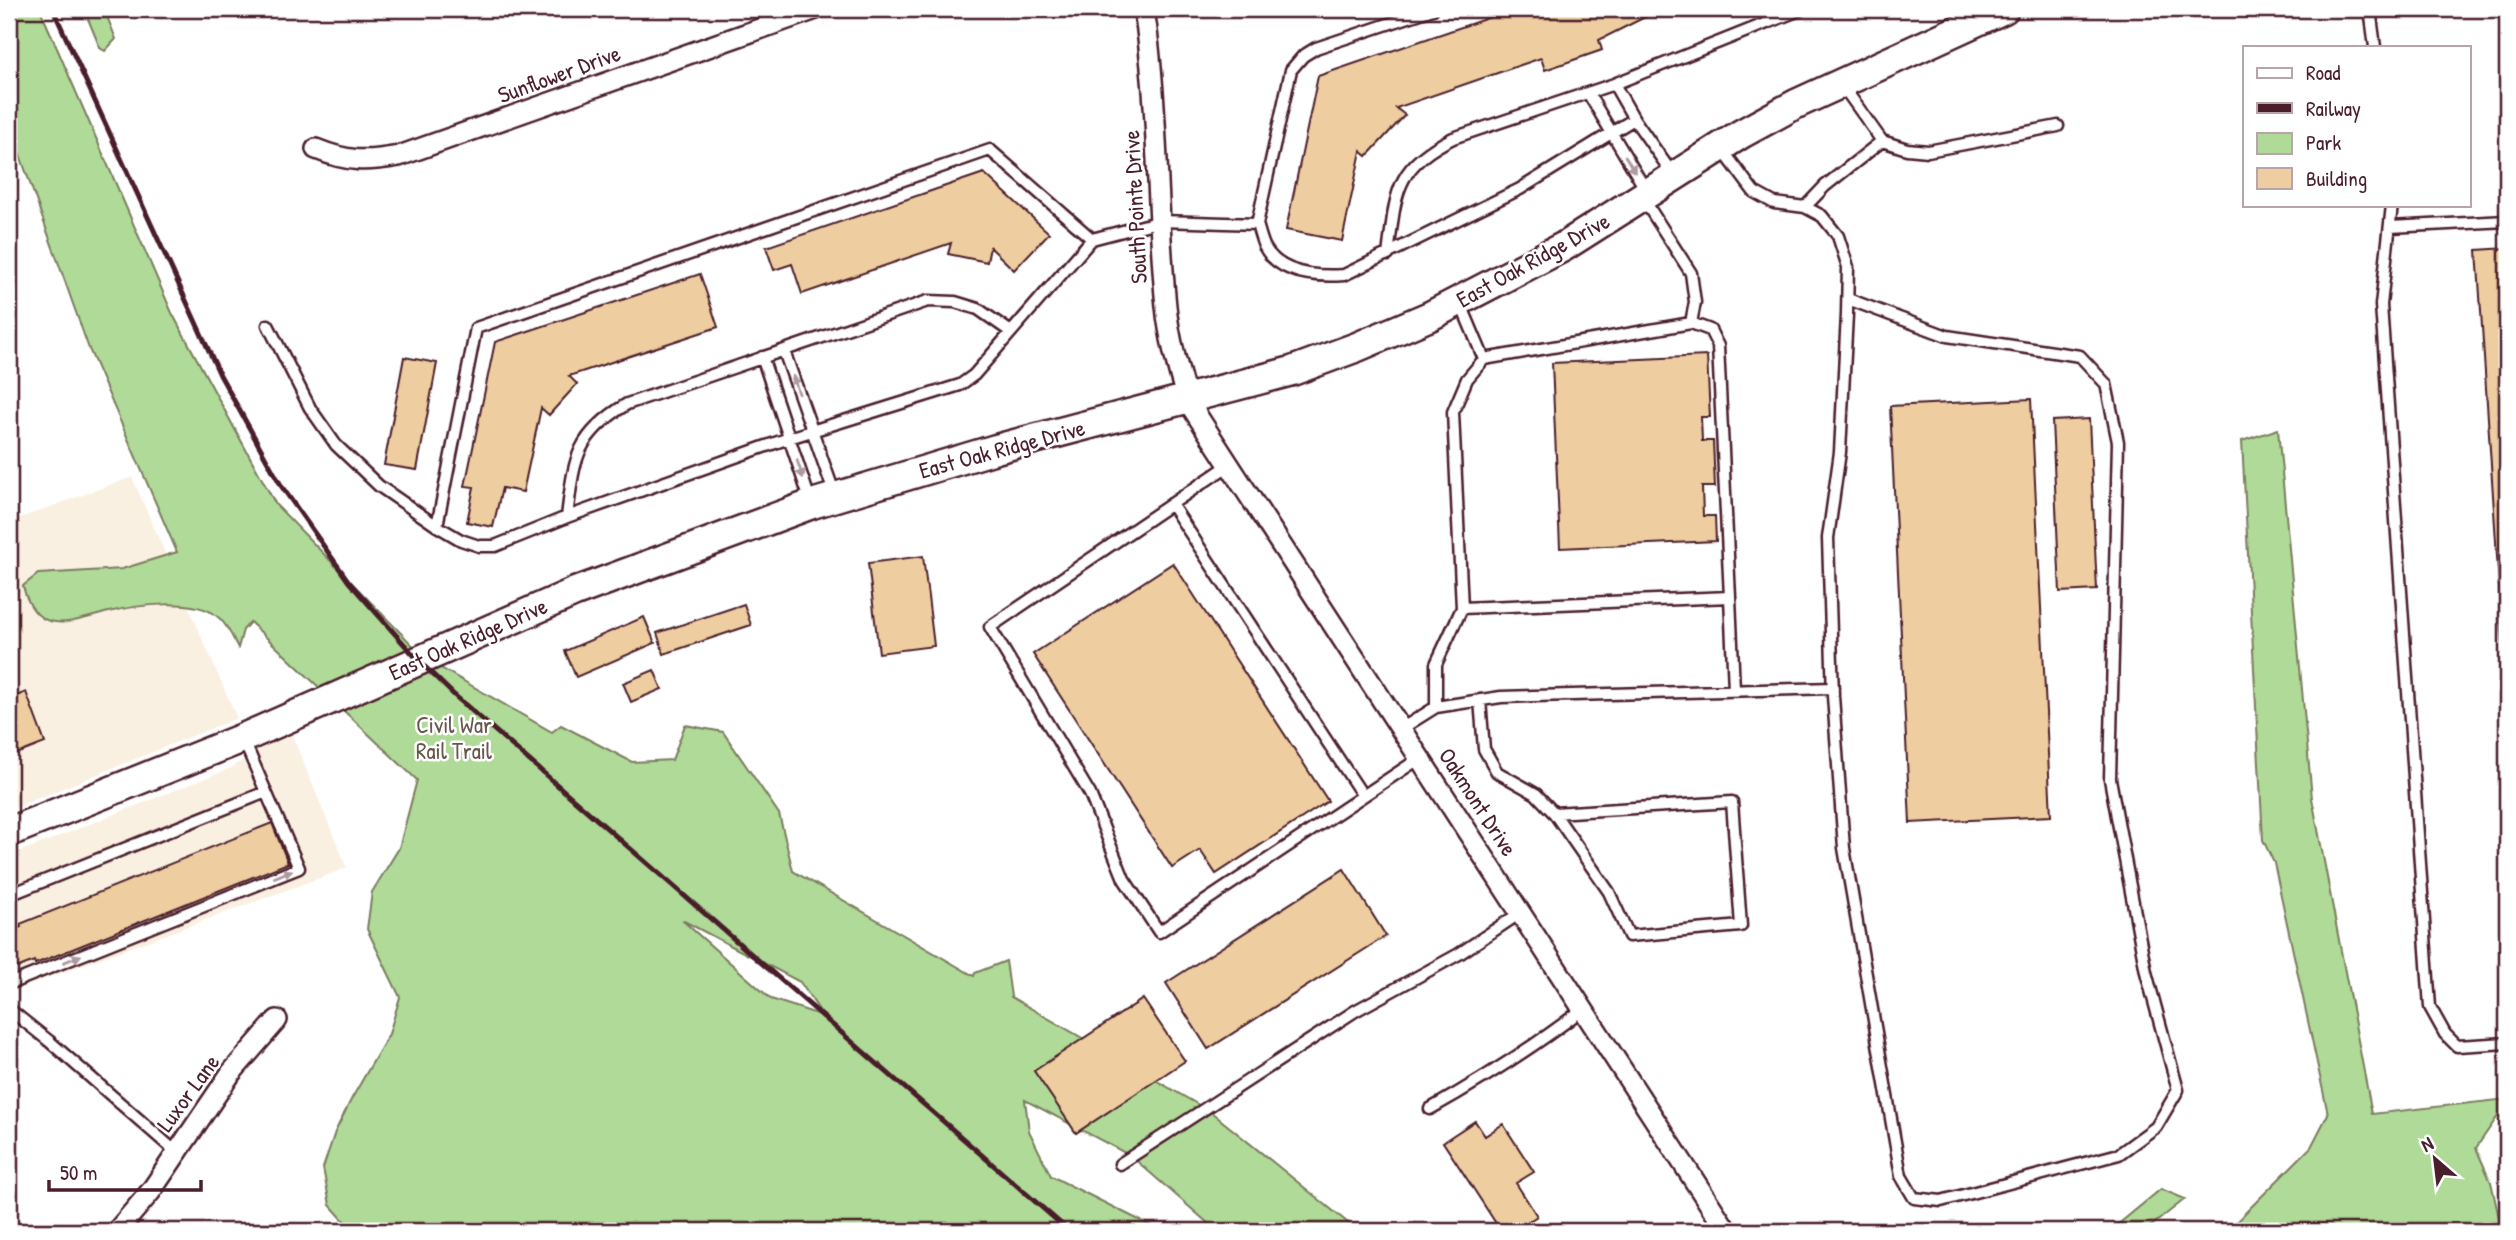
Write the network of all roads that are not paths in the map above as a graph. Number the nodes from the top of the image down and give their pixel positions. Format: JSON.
{"nodes":[{"id":1,"x":816,"y":9,"type":"edge"},
{"id":2,"x":1144,"y":9,"type":"edge"},
{"id":3,"x":1433,"y":9,"type":"edge"},
{"id":4,"x":1802,"y":9,"type":"edge"},
{"id":5,"x":2004,"y":9,"type":"edge"},
{"id":6,"x":2370,"y":9,"type":"edge"},
{"id":7,"x":1980,"y":17,"type":"edge"},
{"id":8,"x":2375,"y":46,"type":"edge"},
{"id":9,"x":1840,"y":83,"type":"junction"},
{"id":10,"x":1614,"y":84,"type":"junction"},
{"id":11,"x":1588,"y":93,"type":"junction"},
{"id":12,"x":1634,"y":119,"type":"junction"},
{"id":13,"x":2058,"y":126,"type":"dead end"},
{"id":14,"x":1611,"y":132,"type":"junction"},
{"id":15,"x":1882,"y":141,"type":"junction"},
{"id":16,"x":1720,"y":147,"type":"junction"},
{"id":17,"x":316,"y":149,"type":"dead end"},
{"id":18,"x":1674,"y":176,"type":"junction"},
{"id":19,"x":1645,"y":195,"type":"junction"},
{"id":20,"x":2392,"y":206,"type":"edge"},
{"id":21,"x":1805,"y":207,"type":"junction"},
{"id":22,"x":1161,"y":221,"type":"junction"},
{"id":23,"x":2507,"y":221,"type":"edge"},
{"id":24,"x":1257,"y":224,"type":"junction"},
{"id":25,"x":2390,"y":227,"type":"junction"},
{"id":26,"x":1092,"y":239,"type":"junction"},
{"id":27,"x":1388,"y":256,"type":"junction"},
{"id":28,"x":1848,"y":299,"type":"junction"},
{"id":29,"x":1460,"y":302,"type":"junction"},
{"id":30,"x":1691,"y":323,"type":"junction"},
{"id":31,"x":268,"y":325,"type":"dead end"},
{"id":32,"x":1011,"y":332,"type":"junction"},
{"id":33,"x":784,"y":351,"type":"junction"},
{"id":34,"x":762,"y":357,"type":"junction"},
{"id":35,"x":1484,"y":359,"type":"junction"},
{"id":36,"x":1187,"y":400,"type":"junction"},
{"id":37,"x":812,"y":430,"type":"junction"},
{"id":38,"x":789,"y":438,"type":"junction"},
{"id":39,"x":1229,"y":465,"type":"junction"},
{"id":40,"x":823,"y":500,"type":"junction"},
{"id":41,"x":1171,"y":504,"type":"junction"},
{"id":42,"x":567,"y":517,"type":"junction"},
{"id":43,"x":437,"y":526,"type":"junction"},
{"id":44,"x":1730,"y":597,"type":"junction"},
{"id":45,"x":1462,"y":608,"type":"junction"},
{"id":46,"x":1833,"y":688,"type":"junction"},
{"id":47,"x":1734,"y":691,"type":"junction"},
{"id":48,"x":1480,"y":700,"type":"junction"},
{"id":49,"x":1436,"y":707,"type":"junction"},
{"id":50,"x":1401,"y":729,"type":"junction"},
{"id":51,"x":243,"y":738,"type":"junction"},
{"id":52,"x":1420,"y":758,"type":"junction"},
{"id":53,"x":266,"y":792,"type":"junction"},
{"id":54,"x":1363,"y":796,"type":"junction"},
{"id":55,"x":1554,"y":813,"type":"junction"},
{"id":56,"x":9,"y":832,"type":"edge"},
{"id":57,"x":9,"y":895,"type":"edge"},
{"id":58,"x":1520,"y":913,"type":"junction"},
{"id":59,"x":9,"y":984,"type":"edge"},
{"id":60,"x":9,"y":1009,"type":"edge"},
{"id":61,"x":1583,"y":1009,"type":"junction"},
{"id":62,"x":277,"y":1020,"type":"dead end"},
{"id":63,"x":2507,"y":1043,"type":"edge"},
{"id":64,"x":1430,"y":1109,"type":"dead end"},
{"id":65,"x":176,"y":1152,"type":"junction"},
{"id":66,"x":1120,"y":1164,"type":"dead end"},
{"id":67,"x":117,"y":1231,"type":"edge"},
{"id":68,"x":1727,"y":1231,"type":"edge"}],
"edges":[{"from":1,"to":17,"type":"street","name":"Sunflower Drive"},
{"from":2,"to":22,"type":"street","name":"South Pointe Drive"},
{"from":3,"to":24,"type":"lane"},
{"from":4,"to":10,"type":"lane"},
{"from":5,"to":7,"type":"main road","name":"East Oak Ridge Drive"},
{"from":6,"to":8,"type":"lane"},
{"from":7,"to":9,"type":"main road","name":"East Oak Ridge Drive"},
{"from":9,"to":15,"type":"lane"},
{"from":9,"to":16,"type":"main road","name":"East Oak Ridge Drive"},
{"from":10,"to":11,"type":"lane"},
{"from":10,"to":12,"type":"lane"},
{"from":11,"to":14,"type":"lane"},
{"from":11,"to":27,"type":"lane"},
{"from":12,"to":14,"type":"lane"},
{"from":12,"to":18,"type":"lane"},
{"from":13,"to":15,"type":"lane"},
{"from":14,"to":19,"type":"lane","one_way":true},
{"from":14,"to":27,"type":"lane"},
{"from":15,"to":21,"type":"lane"},
{"from":16,"to":18,"type":"main road","name":"East Oak Ridge Drive"},
{"from":16,"to":21,"type":"lane"},
{"from":18,"to":19,"type":"main road","name":"East Oak Ridge Drive"},
{"from":19,"to":29,"type":"main road","name":"East Oak Ridge Drive"},
{"from":19,"to":30,"type":"lane"},
{"from":20,"to":25,"type":"lane"},
{"from":21,"to":28,"type":"lane"},
{"from":22,"to":24,"type":"lane"},
{"from":22,"to":26,"type":"lane"},
{"from":22,"to":36,"type":"street","name":"South Pointe Drive"},
{"from":23,"to":25,"type":"lane"},
{"from":24,"to":27,"type":"lane"},
{"from":25,"to":63,"type":"lane"},
{"from":26,"to":32,"type":"lane"},
{"from":26,"to":43,"type":"lane"},
{"from":28,"to":46,"type":"lane"},
{"from":28,"to":46,"type":"lane"},
{"from":29,"to":35,"type":"lane"},
{"from":29,"to":36,"type":"main road","name":"East Oak Ridge Drive"},
{"from":30,"to":35,"type":"lane"},
{"from":30,"to":44,"type":"lane"},
{"from":31,"to":43,"type":"lane"},
{"from":32,"to":33,"type":"lane"},
{"from":32,"to":37,"type":"lane"},
{"from":33,"to":34,"type":"lane"},
{"from":37,"to":33,"type":"lane","one_way":true},
{"from":34,"to":38,"type":"lane"},
{"from":34,"to":42,"type":"lane"},
{"from":35,"to":45,"type":"lane"},
{"from":36,"to":39,"type":"street","name":"Oakmont Drive"},
{"from":36,"to":40,"type":"main road","name":"East Oak Ridge Drive"},
{"from":37,"to":38,"type":"lane"},
{"from":37,"to":40,"type":"lane"},
{"from":38,"to":40,"type":"lane","one_way":true},
{"from":38,"to":42,"type":"lane"},
{"from":39,"to":41,"type":"lane"},
{"from":39,"to":50,"type":"street","name":"Oakmont Drive"},
{"from":40,"to":51,"type":"main road","name":"East Oak Ridge Drive"},
{"from":41,"to":54,"type":"lane"},
{"from":41,"to":54,"type":"lane"},
{"from":42,"to":43,"type":"lane"},
{"from":44,"to":45,"type":"lane"},
{"from":44,"to":47,"type":"lane"},
{"from":45,"to":49,"type":"lane"},
{"from":46,"to":47,"type":"lane"},
{"from":47,"to":48,"type":"lane"},
{"from":48,"to":49,"type":"lane"},
{"from":48,"to":55,"type":"lane"},
{"from":49,"to":50,"type":"lane"},
{"from":50,"to":52,"type":"street","name":"Oakmont Drive"},
{"from":51,"to":53,"type":"lane"},
{"from":51,"to":56,"type":"main road","name":"East Oak Ridge Drive"},
{"from":52,"to":54,"type":"lane"},
{"from":52,"to":58,"type":"street","name":"Oakmont Drive"},
{"from":53,"to":57,"type":"lane"},
{"from":59,"to":53,"type":"lane","one_way":true},
{"from":55,"to":55,"type":"lane"},
{"from":58,"to":61,"type":"street","name":"Oakmont Drive"},
{"from":58,"to":66,"type":"lane"},
{"from":60,"to":65,"type":"lane"},
{"from":61,"to":64,"type":"lane"},
{"from":61,"to":68,"type":"street","name":"Oakmont Drive"},
{"from":62,"to":65,"type":"street","name":"Luxor Lane"},
{"from":65,"to":67,"type":"street","name":"Luxor Lane"}]}
